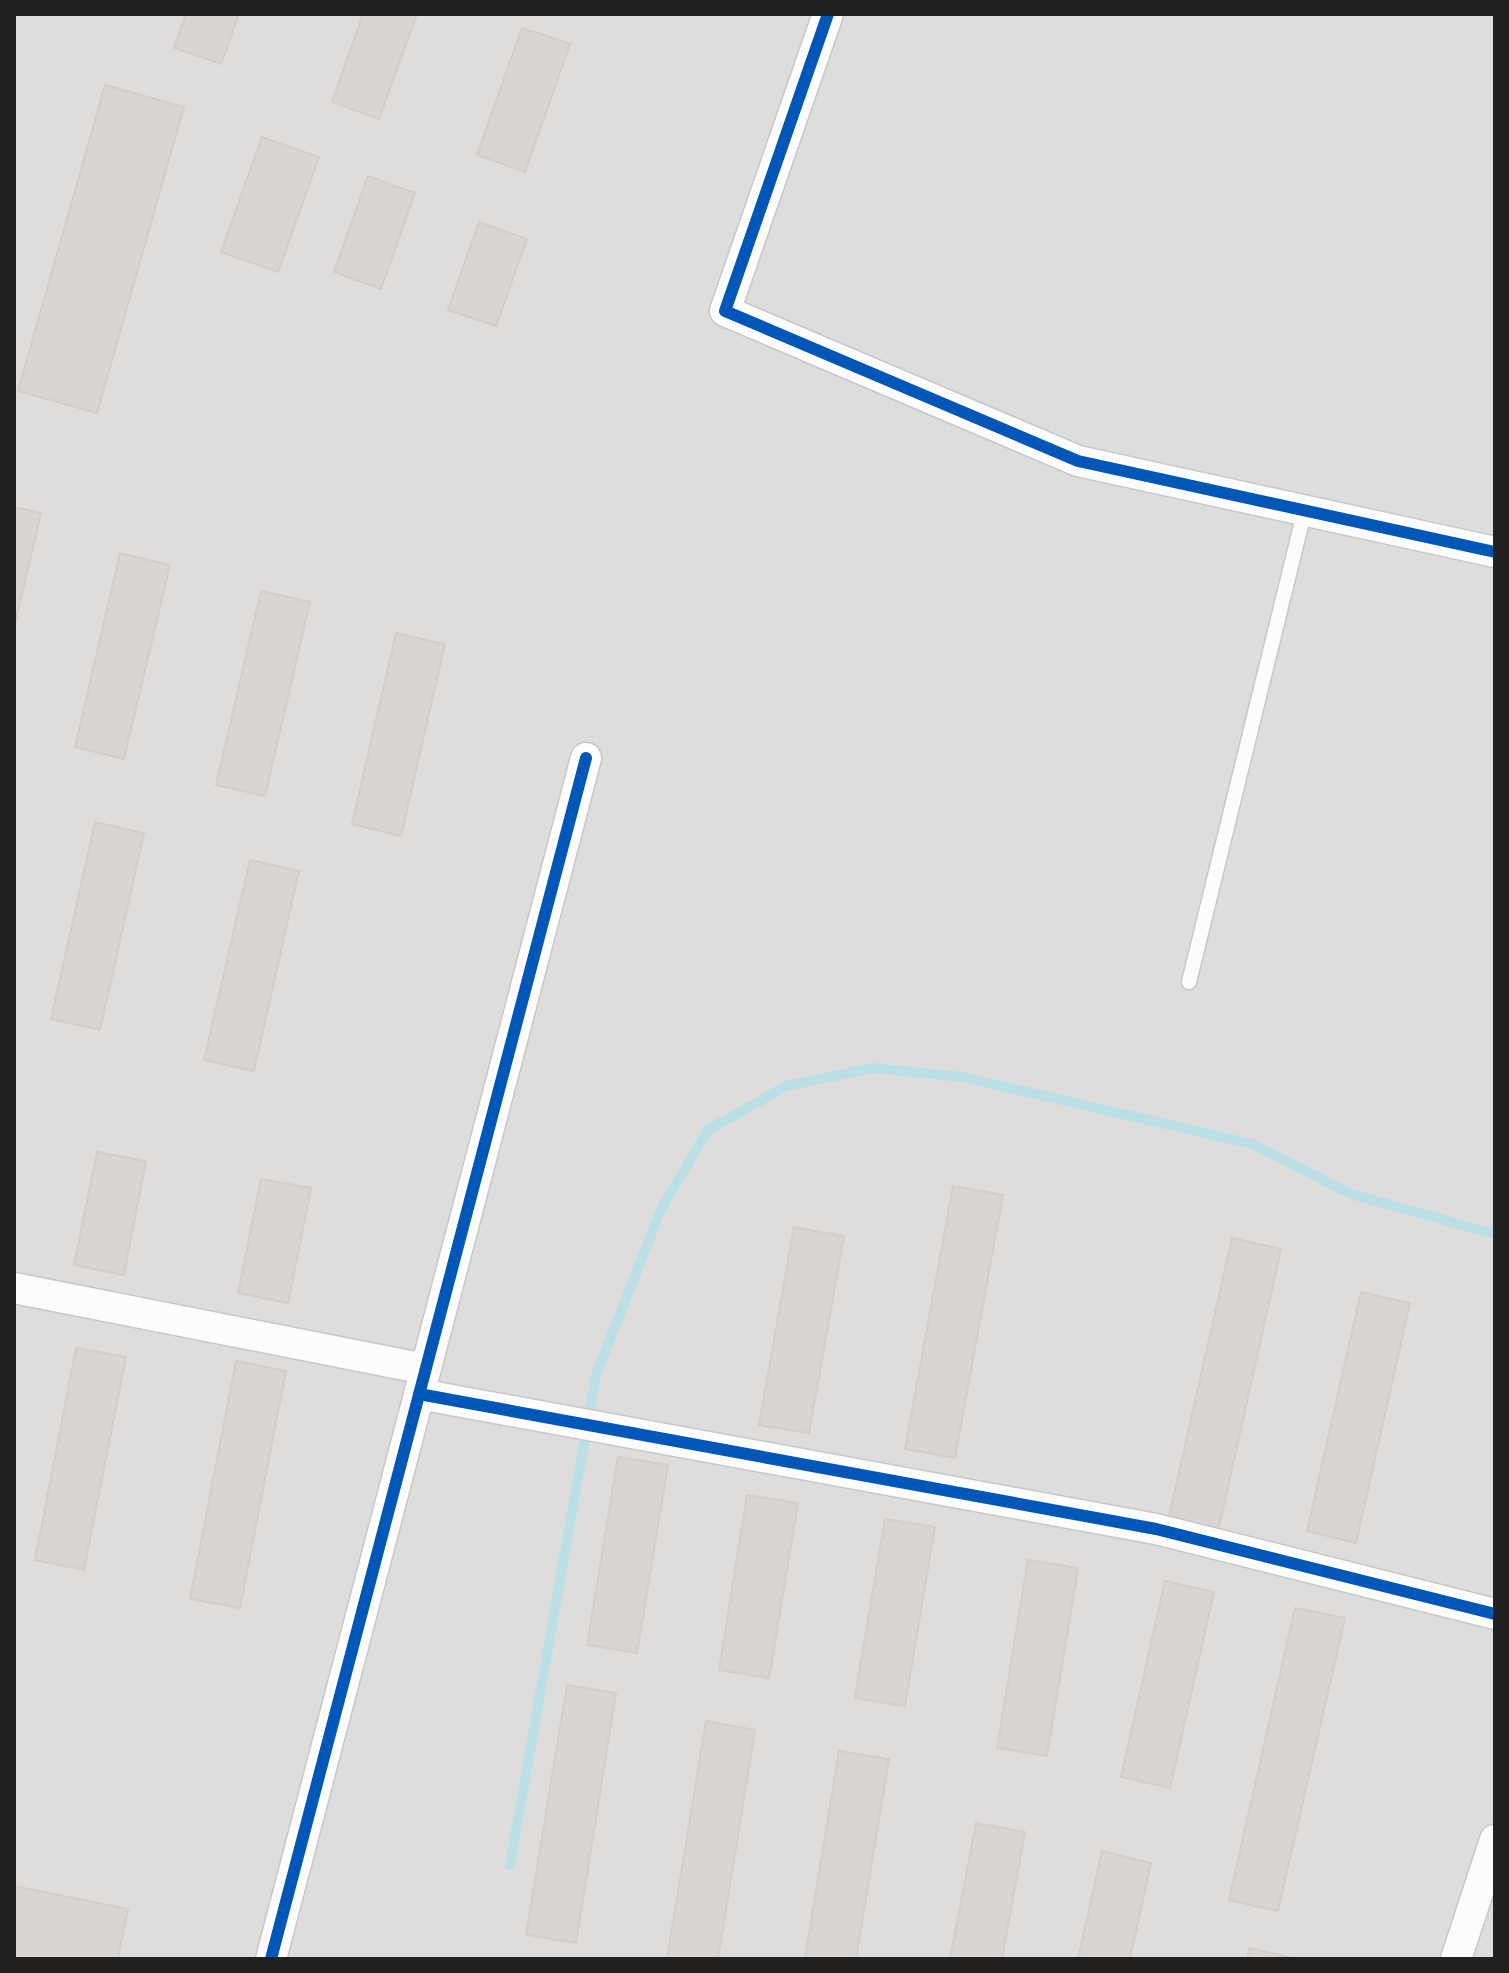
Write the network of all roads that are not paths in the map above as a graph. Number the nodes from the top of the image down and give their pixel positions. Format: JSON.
{"nodes":[{"id":1,"x":828,"y":14,"type":"edge"},
{"id":2,"x":1305,"y":509,"type":"junction"},
{"id":3,"x":1495,"y":552,"type":"edge"},
{"id":4,"x":586,"y":758,"type":"dead end"},
{"id":5,"x":1189,"y":982,"type":"dead end"},
{"id":6,"x":14,"y":1288,"type":"edge"},
{"id":7,"x":422,"y":1382,"type":"junction"},
{"id":8,"x":1495,"y":1614,"type":"edge"},
{"id":9,"x":1495,"y":1840,"type":"edge"},
{"id":10,"x":271,"y":1959,"type":"edge"},
{"id":11,"x":1456,"y":1959,"type":"edge"}],
"edges":[{"from":1,"to":2,"type":"street"},
{"from":2,"to":3,"type":"street"},
{"from":2,"to":5,"type":"lane"},
{"from":4,"to":7,"type":"street"},
{"from":6,"to":7,"type":"street"},
{"from":7,"to":8,"type":"street"},
{"from":7,"to":10,"type":"street"},
{"from":9,"to":11,"type":"street"}]}
